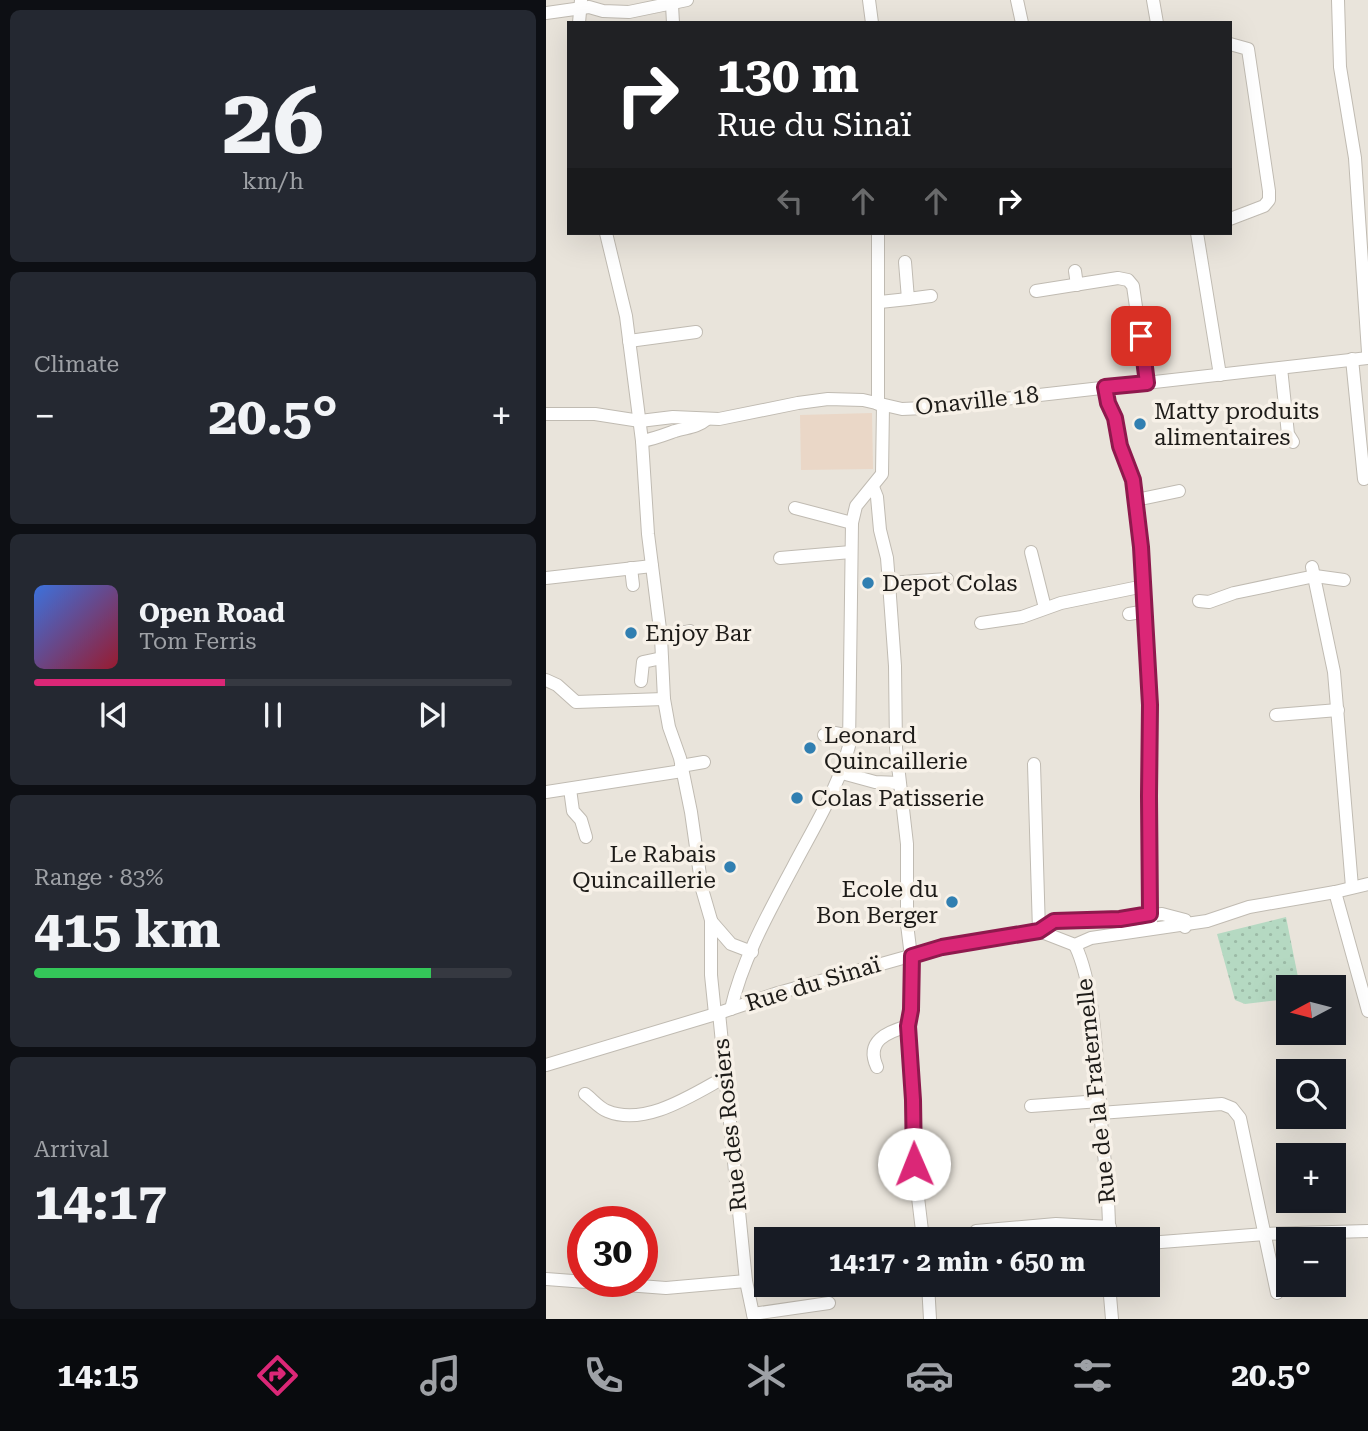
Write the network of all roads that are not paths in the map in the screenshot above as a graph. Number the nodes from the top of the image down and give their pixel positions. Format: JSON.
{"nodes":[{"id":1,"x":687,"y":0,"type":"edge"},
{"id":2,"x":869,"y":0,"type":"edge"},
{"id":3,"x":1017,"y":0,"type":"edge"},
{"id":4,"x":1153,"y":0,"type":"edge"},
{"id":5,"x":1338,"y":0,"type":"edge"},
{"id":6,"x":581,"y":4,"type":"edge"},
{"id":7,"x":672,"y":5,"type":"junction"},
{"id":8,"x":546,"y":13,"type":"edge"},
{"id":9,"x":673,"y":21,"type":"edge"},
{"id":10,"x":872,"y":21,"type":"edge"},
{"id":11,"x":1022,"y":21,"type":"edge"},
{"id":12,"x":1157,"y":21,"type":"edge"},
{"id":13,"x":1232,"y":45,"type":"edge"},
{"id":14,"x":1363,"y":194,"type":"edge"},
{"id":15,"x":1232,"y":218,"type":"edge"},
{"id":16,"x":606,"y":235,"type":"edge"},
{"id":17,"x":878,"y":235,"type":"edge"},
{"id":18,"x":1197,"y":235,"type":"edge"},
{"id":19,"x":905,"y":262,"type":"dead end"},
{"id":20,"x":1075,"y":271,"type":"dead end"},
{"id":21,"x":1077,"y":285,"type":"junction"},
{"id":22,"x":1037,"y":291,"type":"dead end"},
{"id":23,"x":931,"y":296,"type":"dead end"},
{"id":24,"x":908,"y":299,"type":"junction"},
{"id":25,"x":880,"y":302,"type":"junction"},
{"id":26,"x":696,"y":332,"type":"dead end"},
{"id":27,"x":629,"y":341,"type":"junction"},
{"id":28,"x":1368,"y":352,"type":"edge"},
{"id":29,"x":1368,"y":358,"type":"edge"},
{"id":30,"x":1352,"y":359,"type":"junction"},
{"id":31,"x":1280,"y":368,"type":"junction"},
{"id":32,"x":1220,"y":375,"type":"junction"},
{"id":33,"x":1147,"y":383,"type":"junction"},
{"id":34,"x":1105,"y":387,"type":"junction"},
{"id":35,"x":881,"y":404,"type":"junction"},
{"id":36,"x":546,"y":414,"type":"edge"},
{"id":37,"x":707,"y":419,"type":"junction"},
{"id":38,"x":640,"y":421,"type":"junction"},
{"id":39,"x":642,"y":441,"type":"junction"},
{"id":40,"x":1293,"y":442,"type":"dead end"},
{"id":41,"x":1364,"y":479,"type":"dead end"},
{"id":42,"x":873,"y":487,"type":"junction"},
{"id":43,"x":1179,"y":491,"type":"dead end"},
{"id":44,"x":1136,"y":500,"type":"junction"},
{"id":45,"x":795,"y":508,"type":"dead end"},
{"id":46,"x":852,"y":523,"type":"junction"},
{"id":47,"x":851,"y":552,"type":"junction"},
{"id":48,"x":1031,"y":552,"type":"dead end"},
{"id":49,"x":780,"y":558,"type":"dead end"},
{"id":50,"x":652,"y":566,"type":"junction"},
{"id":51,"x":631,"y":568,"type":"junction"},
{"id":52,"x":1313,"y":572,"type":"junction"},
{"id":53,"x":546,"y":578,"type":"edge"},
{"id":54,"x":947,"y":579,"type":"dead end"},
{"id":55,"x":1344,"y":580,"type":"dead end"},
{"id":56,"x":889,"y":583,"type":"junction"},
{"id":57,"x":632,"y":585,"type":"dead end"},
{"id":58,"x":1144,"y":586,"type":"junction"},
{"id":59,"x":1199,"y":601,"type":"dead end"},
{"id":60,"x":1045,"y":608,"type":"junction"},
{"id":61,"x":1146,"y":611,"type":"junction"},
{"id":62,"x":1129,"y":614,"type":"dead end"},
{"id":63,"x":981,"y":623,"type":"dead end"},
{"id":64,"x":690,"y":631,"type":"dead end"},
{"id":65,"x":661,"y":637,"type":"junction"},
{"id":66,"x":662,"y":658,"type":"junction"},
{"id":67,"x":641,"y":681,"type":"dead end"},
{"id":68,"x":552,"y":683,"type":"edge"},
{"id":69,"x":664,"y":699,"type":"junction"},
{"id":70,"x":1338,"y":709,"type":"junction"},
{"id":71,"x":1276,"y":715,"type":"dead end"},
{"id":72,"x":824,"y":734,"type":"dead end"},
{"id":73,"x":850,"y":736,"type":"junction"},
{"id":74,"x":704,"y":762,"type":"dead end"},
{"id":75,"x":1034,"y":765,"type":"dead end"},
{"id":76,"x":682,"y":769,"type":"junction"},
{"id":77,"x":842,"y":773,"type":"junction"},
{"id":78,"x":899,"y":783,"type":"junction"},
{"id":79,"x":570,"y":789,"type":"junction"},
{"id":80,"x":546,"y":792,"type":"edge"},
{"id":81,"x":586,"y":837,"type":"dead end"},
{"id":82,"x":1368,"y":884,"type":"edge"},
{"id":83,"x":1352,"y":887,"type":"junction"},
{"id":84,"x":1335,"y":892,"type":"junction"},
{"id":85,"x":1150,"y":914,"type":"junction"},
{"id":86,"x":711,"y":920,"type":"junction"},
{"id":87,"x":1186,"y":924,"type":"junction"},
{"id":88,"x":1155,"y":929,"type":"junction"},
{"id":89,"x":1039,"y":931,"type":"junction"},
{"id":90,"x":1075,"y":945,"type":"junction"},
{"id":91,"x":752,"y":952,"type":"junction"},
{"id":92,"x":912,"y":956,"type":"junction"},
{"id":93,"x":722,"y":1012,"type":"junction"},
{"id":94,"x":1368,"y":1012,"type":"edge"},
{"id":95,"x":908,"y":1026,"type":"junction"},
{"id":96,"x":546,"y":1065,"type":"edge"},
{"id":97,"x":877,"y":1067,"type":"dead end"},
{"id":98,"x":725,"y":1077,"type":"junction"},
{"id":99,"x":585,"y":1094,"type":"dead end"},
{"id":100,"x":1031,"y":1106,"type":"dead end"},
{"id":101,"x":1100,"y":1107,"type":"junction"},
{"id":102,"x":922,"y":1227,"type":"edge"},
{"id":103,"x":1022,"y":1227,"type":"edge"},
{"id":104,"x":1074,"y":1227,"type":"edge"},
{"id":105,"x":1109,"y":1227,"type":"edge"},
{"id":106,"x":1368,"y":1231,"type":"edge"},
{"id":107,"x":1265,"y":1234,"type":"junction"},
{"id":108,"x":1160,"y":1243,"type":"edge"},
{"id":109,"x":546,"y":1279,"type":"edge"},
{"id":110,"x":746,"y":1281,"type":"junction"},
{"id":111,"x":1276,"y":1288,"type":"edge"},
{"id":112,"x":929,"y":1297,"type":"edge"},
{"id":113,"x":1110,"y":1297,"type":"edge"},
{"id":114,"x":829,"y":1303,"type":"dead end"},
{"id":115,"x":753,"y":1316,"type":"edge"},
{"id":116,"x":930,"y":1319,"type":"edge"},
{"id":117,"x":1112,"y":1319,"type":"edge"}],
"edges":[{"from":1,"to":7,"type":"street"},
{"from":2,"to":10,"type":"street"},
{"from":3,"to":11,"type":"street"},
{"from":4,"to":12,"type":"street"},
{"from":5,"to":14,"type":"street"},
{"from":6,"to":7,"type":"street"},
{"from":6,"to":8,"type":"street"},
{"from":7,"to":9,"type":"street"},
{"from":13,"to":15,"type":"street"},
{"from":14,"to":28,"type":"street"},
{"from":16,"to":27,"type":"street"},
{"from":17,"to":25,"type":"street"},
{"from":18,"to":32,"type":"street"},
{"from":19,"to":24,"type":"street"},
{"from":20,"to":21,"type":"street"},
{"from":21,"to":22,"type":"street"},
{"from":21,"to":33,"type":"street"},
{"from":23,"to":24,"type":"street"},
{"from":24,"to":25,"type":"street"},
{"from":25,"to":35,"type":"street"},
{"from":26,"to":27,"type":"street"},
{"from":27,"to":38,"type":"street"},
{"from":29,"to":30,"type":"street","name":"Onaville 18"},
{"from":30,"to":31,"type":"street","name":"Onaville 18"},
{"from":30,"to":41,"type":"street"},
{"from":31,"to":32,"type":"street","name":"Onaville 18"},
{"from":31,"to":40,"type":"street"},
{"from":32,"to":33,"type":"street","name":"Onaville 18"},
{"from":33,"to":34,"type":"street","name":"Onaville 18"},
{"from":34,"to":35,"type":"street","name":"Onaville 18"},
{"from":34,"to":44,"type":"street"},
{"from":35,"to":37,"type":"street","name":"Onaville 18"},
{"from":35,"to":42,"type":"street"},
{"from":36,"to":38,"type":"street","name":"Onaville 18"},
{"from":37,"to":38,"type":"street","name":"Onaville 18"},
{"from":37,"to":39,"type":"street"},
{"from":38,"to":39,"type":"street"},
{"from":39,"to":50,"type":"street"},
{"from":42,"to":46,"type":"street"},
{"from":42,"to":56,"type":"street"},
{"from":43,"to":44,"type":"street"},
{"from":44,"to":58,"type":"street"},
{"from":45,"to":46,"type":"street"},
{"from":46,"to":47,"type":"street"},
{"from":47,"to":49,"type":"street"},
{"from":47,"to":73,"type":"street"},
{"from":48,"to":60,"type":"street"},
{"from":50,"to":51,"type":"street"},
{"from":50,"to":65,"type":"street"},
{"from":51,"to":53,"type":"street"},
{"from":51,"to":57,"type":"street"},
{"from":52,"to":55,"type":"street"},
{"from":52,"to":59,"type":"street"},
{"from":52,"to":70,"type":"street"},
{"from":54,"to":56,"type":"street"},
{"from":56,"to":78,"type":"street"},
{"from":58,"to":60,"type":"street"},
{"from":58,"to":61,"type":"street"},
{"from":60,"to":63,"type":"street"},
{"from":61,"to":62,"type":"street"},
{"from":61,"to":85,"type":"street"},
{"from":64,"to":65,"type":"street"},
{"from":65,"to":66,"type":"street"},
{"from":66,"to":67,"type":"street"},
{"from":66,"to":69,"type":"street"},
{"from":68,"to":69,"type":"street"},
{"from":69,"to":76,"type":"street"},
{"from":70,"to":71,"type":"street"},
{"from":70,"to":83,"type":"street"},
{"from":72,"to":73,"type":"street"},
{"from":73,"to":77,"type":"street"},
{"from":74,"to":76,"type":"street"},
{"from":75,"to":89,"type":"street"},
{"from":76,"to":79,"type":"street"},
{"from":76,"to":86,"type":"street"},
{"from":77,"to":78,"type":"street"},
{"from":77,"to":91,"type":"street"},
{"from":78,"to":92,"type":"street"},
{"from":79,"to":80,"type":"street"},
{"from":79,"to":81,"type":"street"},
{"from":82,"to":83,"type":"street"},
{"from":83,"to":84,"type":"street"},
{"from":84,"to":87,"type":"street"},
{"from":84,"to":94,"type":"street"},
{"from":85,"to":87,"type":"street","name":"Rue du Sinaï"},
{"from":85,"to":88,"type":"street"},
{"from":85,"to":89,"type":"street","name":"Rue du Sinaï"},
{"from":86,"to":91,"type":"street"},
{"from":86,"to":93,"type":"street","name":"Rue des Rosiers"},
{"from":87,"to":88,"type":"street"},
{"from":88,"to":90,"type":"street"},
{"from":89,"to":90,"type":"street"},
{"from":89,"to":92,"type":"street","name":"Rue du Sinaï"},
{"from":90,"to":101,"type":"street","name":"Rue de la Fraternelle"},
{"from":91,"to":93,"type":"street"},
{"from":92,"to":93,"type":"street","name":"Rue du Sinaï"},
{"from":92,"to":95,"type":"street"},
{"from":93,"to":96,"type":"street","name":"Rue du Sinaï"},
{"from":93,"to":98,"type":"street","name":"Rue des Rosiers"},
{"from":95,"to":97,"type":"street"},
{"from":95,"to":102,"type":"street"},
{"from":98,"to":99,"type":"street"},
{"from":98,"to":110,"type":"street","name":"Rue des Rosiers"},
{"from":100,"to":101,"type":"street"},
{"from":101,"to":105,"type":"street","name":"Rue de la Fraternelle"},
{"from":101,"to":107,"type":"street"},
{"from":103,"to":104,"type":"street"},
{"from":106,"to":107,"type":"street"},
{"from":107,"to":108,"type":"street"},
{"from":107,"to":111,"type":"street"},
{"from":109,"to":110,"type":"street"},
{"from":110,"to":115,"type":"street","name":"Rue des Rosiers"},
{"from":112,"to":116,"type":"street"},
{"from":113,"to":117,"type":"street"},
{"from":114,"to":115,"type":"street"}]}
